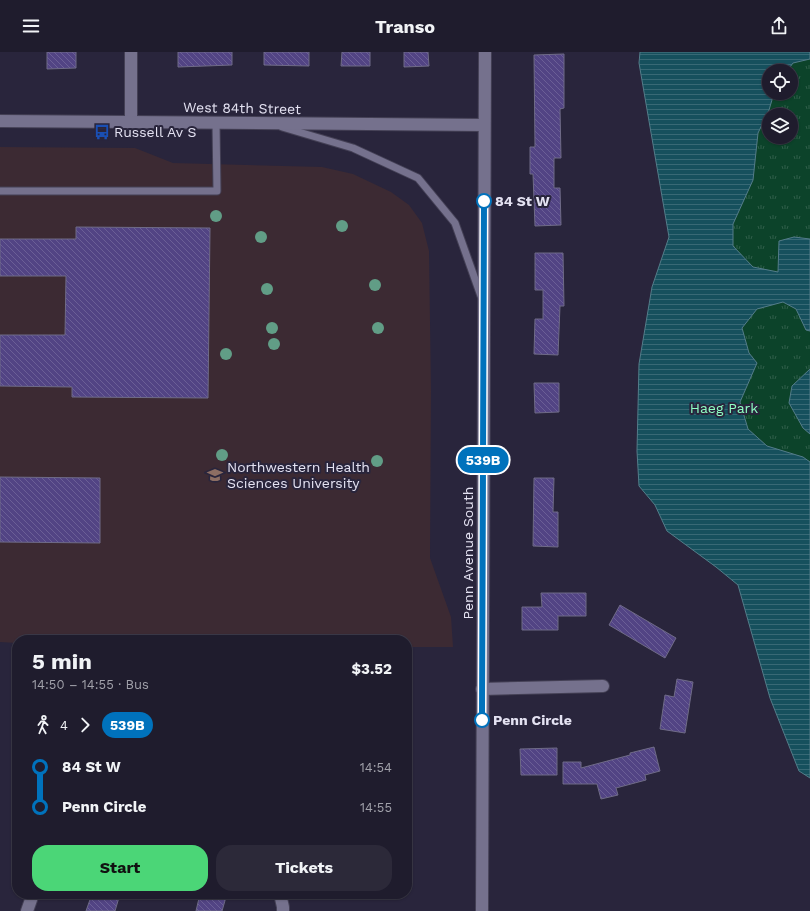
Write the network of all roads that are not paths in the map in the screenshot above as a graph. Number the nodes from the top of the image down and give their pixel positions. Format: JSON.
{"nodes":[{"id":1,"x":132,"y":52,"type":"edge"},
{"id":2,"x":485,"y":52,"type":"edge"},
{"id":3,"x":0,"y":121,"type":"edge"},
{"id":4,"x":131,"y":122,"type":"junction"},
{"id":5,"x":216,"y":123,"type":"junction"},
{"id":6,"x":270,"y":123,"type":"junction"},
{"id":7,"x":484,"y":125,"type":"junction"},
{"id":8,"x":0,"y":191,"type":"edge"},
{"id":9,"x":484,"y":302,"type":"junction"},
{"id":10,"x":603,"y":686,"type":"dead end"},
{"id":11,"x":482,"y":688,"type":"junction"},
{"id":12,"x":31,"y":899,"type":"edge"},
{"id":13,"x":281,"y":899,"type":"edge"},
{"id":14,"x":27,"y":911,"type":"edge"},
{"id":15,"x":283,"y":911,"type":"edge"},
{"id":16,"x":482,"y":911,"type":"edge"}],
"edges":[{"from":1,"to":4,"type":"main road"},
{"from":2,"to":7,"type":"main road","name":"Penn Avenue South"},
{"from":3,"to":4,"type":"main road","name":"West 84th Street"},
{"from":4,"to":5,"type":"main road","name":"West 84th Street"},
{"from":5,"to":6,"type":"main road","name":"West 84th Street"},
{"from":5,"to":8,"type":"lane"},
{"from":6,"to":7,"type":"main road","name":"West 84th Street"},
{"from":6,"to":9,"type":"lane"},
{"from":7,"to":9,"type":"main road","name":"Penn Avenue South"},
{"from":9,"to":11,"type":"main road","name":"Penn Avenue South"},
{"from":10,"to":11,"type":"main road"},
{"from":11,"to":16,"type":"main road","name":"Penn Avenue South"},
{"from":12,"to":14,"type":"main road"},
{"from":13,"to":15,"type":"main road"}]}
